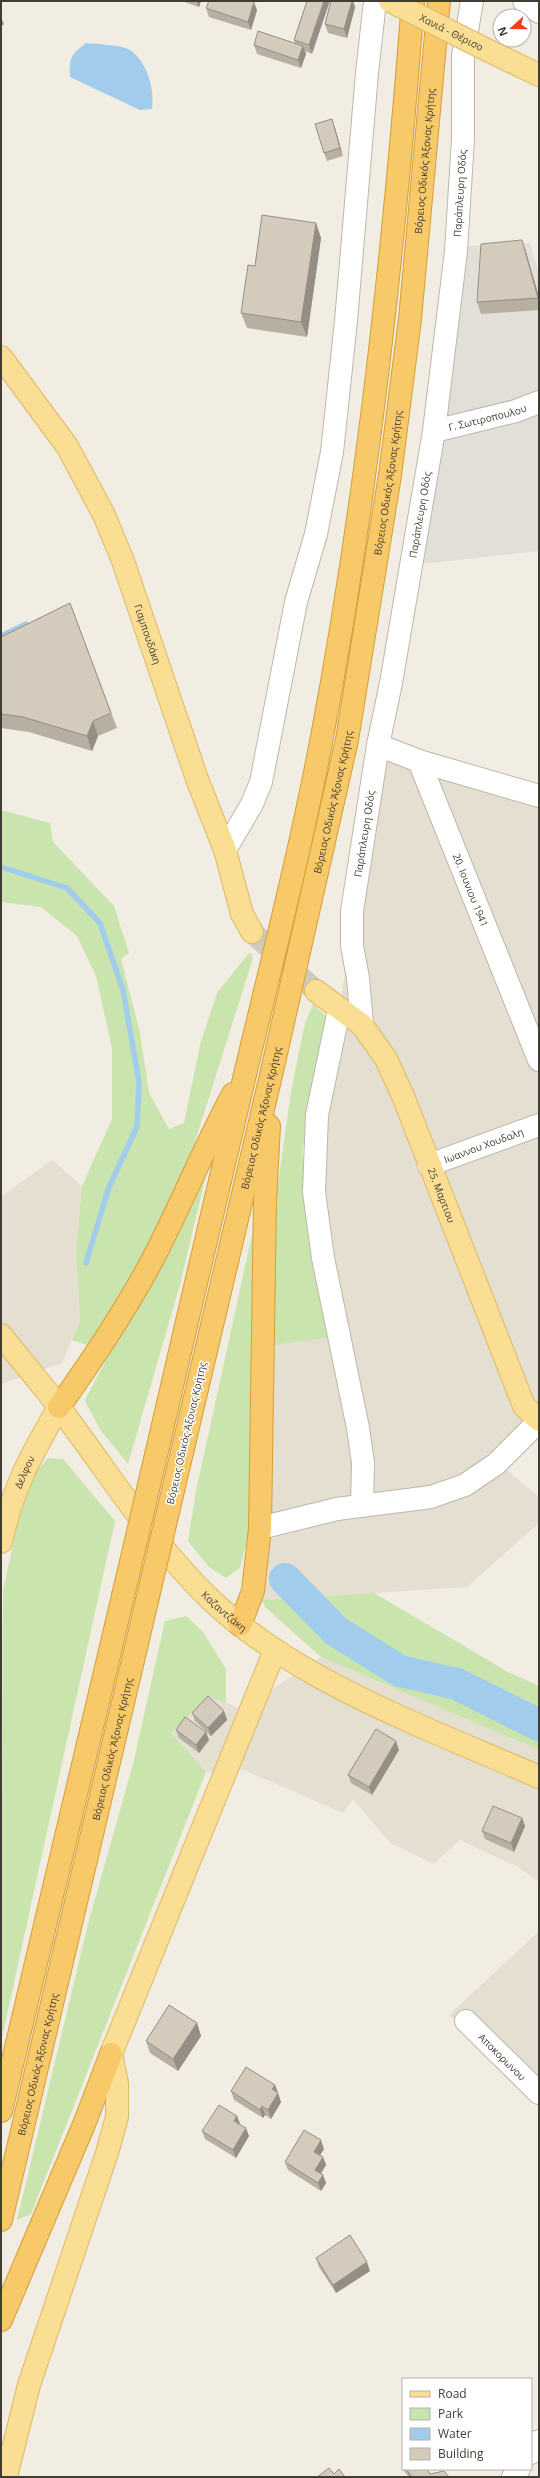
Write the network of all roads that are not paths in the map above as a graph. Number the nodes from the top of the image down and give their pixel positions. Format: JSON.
{"nodes":[{"id":1,"x":375,"y":1,"type":"edge"},
{"id":2,"x":390,"y":1,"type":"edge"},
{"id":3,"x":412,"y":1,"type":"edge"},
{"id":4,"x":439,"y":1,"type":"edge"},
{"id":5,"x":472,"y":1,"type":"edge"},
{"id":6,"x":524,"y":1,"type":"edge"},
{"id":7,"x":539,"y":12,"type":"edge"},
{"id":8,"x":539,"y":75,"type":"edge"},
{"id":9,"x":1,"y":357,"type":"edge"},
{"id":10,"x":539,"y":402,"type":"edge"},
{"id":11,"x":434,"y":431,"type":"junction"},
{"id":12,"x":378,"y":745,"type":"junction"},
{"id":13,"x":419,"y":761,"type":"junction"},
{"id":14,"x":539,"y":796,"type":"edge"},
{"id":15,"x":225,"y":850,"type":"junction"},
{"id":16,"x":252,"y":932,"type":"tunnel mouth"},
{"id":17,"x":316,"y":991,"type":"tunnel mouth"},
{"id":18,"x":339,"y":1010,"type":"junction"},
{"id":19,"x":362,"y":1025,"type":"junction"},
{"id":20,"x":539,"y":1060,"type":"edge"},
{"id":21,"x":246,"y":1070,"type":"junction"},
{"id":22,"x":272,"y":1071,"type":"junction"},
{"id":23,"x":539,"y":1125,"type":"edge"},
{"id":24,"x":428,"y":1165,"type":"junction"},
{"id":25,"x":1,"y":1335,"type":"edge"},
{"id":26,"x":59,"y":1407,"type":"junction"},
{"id":27,"x":539,"y":1420,"type":"edge"},
{"id":28,"x":362,"y":1506,"type":"junction"},
{"id":29,"x":260,"y":1528,"type":"junction"},
{"id":30,"x":1,"y":1542,"type":"edge"},
{"id":31,"x":240,"y":1625,"type":"junction"},
{"id":32,"x":275,"y":1650,"type":"junction"},
{"id":33,"x":539,"y":1777,"type":"edge"},
{"id":34,"x":466,"y":2021,"type":"dead end"},
{"id":35,"x":111,"y":2054,"type":"junction"},
{"id":36,"x":539,"y":2093,"type":"edge"},
{"id":37,"x":1,"y":2111,"type":"edge"},
{"id":38,"x":1,"y":2220,"type":"edge"},
{"id":39,"x":1,"y":2320,"type":"edge"},
{"id":40,"x":539,"y":2441,"type":"edge"},
{"id":41,"x":532,"y":2451,"type":"edge"},
{"id":42,"x":6,"y":2477,"type":"edge"}],
"edges":[{"from":1,"to":15,"type":"street"},
{"from":2,"to":8,"type":"main road","name":"Χανιά - Θέρισο","bridge":true},
{"from":3,"to":21,"type":"highway"},
{"from":4,"to":22,"type":"highway","name":"Βόρειος Οδικός Άξονας Κρήτης"},
{"from":5,"to":11,"type":"street","name":"Παράπλευρη Οδός"},
{"from":6,"to":7,"type":"street"},
{"from":9,"to":15,"type":"main road","name":"Γιαμπουδάκη"},
{"from":10,"to":11,"type":"street","name":"Γ. Σωτιροπουλου"},
{"from":11,"to":12,"type":"street","name":"Παράπλευρη Οδός"},
{"from":12,"to":13,"type":"street"},
{"from":12,"to":19,"type":"street","name":"Παράπλευρη Οδός"},
{"from":13,"to":14,"type":"street"},
{"from":13,"to":20,"type":"street","name":"20. Ιουνιου 1941"},
{"from":15,"to":16,"type":"main road","name":"Γιαμπουδάκη"},
{"from":17,"to":18,"type":"main road","name":"25. Μαρτιου"},
{"from":18,"to":19,"type":"main road","name":"25. Μαρτιου"},
{"from":18,"to":28,"type":"street"},
{"from":19,"to":24,"type":"main road","name":"25. Μαρτιου"},
{"from":21,"to":26,"type":"highway"},
{"from":21,"to":37,"type":"highway","bridge":true},
{"from":22,"to":29,"type":"highway"},
{"from":22,"to":38,"type":"highway","name":"Βόρειος Οδικός Άξονας Κρήτης","bridge":true},
{"from":23,"to":24,"type":"street","name":"Ιωαννου Χουδαλη"},
{"from":24,"to":27,"type":"main road","name":"25. Μαρτιου"},
{"from":25,"to":26,"type":"main road","name":"Καζαντζάκη"},
{"from":26,"to":30,"type":"main road","name":"Δελφον"},
{"from":26,"to":31,"type":"main road","name":"Καζαντζάκη"},
{"from":27,"to":28,"type":"street"},
{"from":28,"to":29,"type":"street"},
{"from":29,"to":31,"type":"highway"},
{"from":31,"to":32,"type":"main road","name":"Καζαντζάκη"},
{"from":32,"to":33,"type":"main road","name":"Καζαντζάκη"},
{"from":32,"to":35,"type":"main road"},
{"from":34,"to":36,"type":"street","name":"Αποκορωνου"},
{"from":35,"to":39,"type":"highway"},
{"from":35,"to":42,"type":"main road"},
{"from":40,"to":41,"type":"street"}]}
